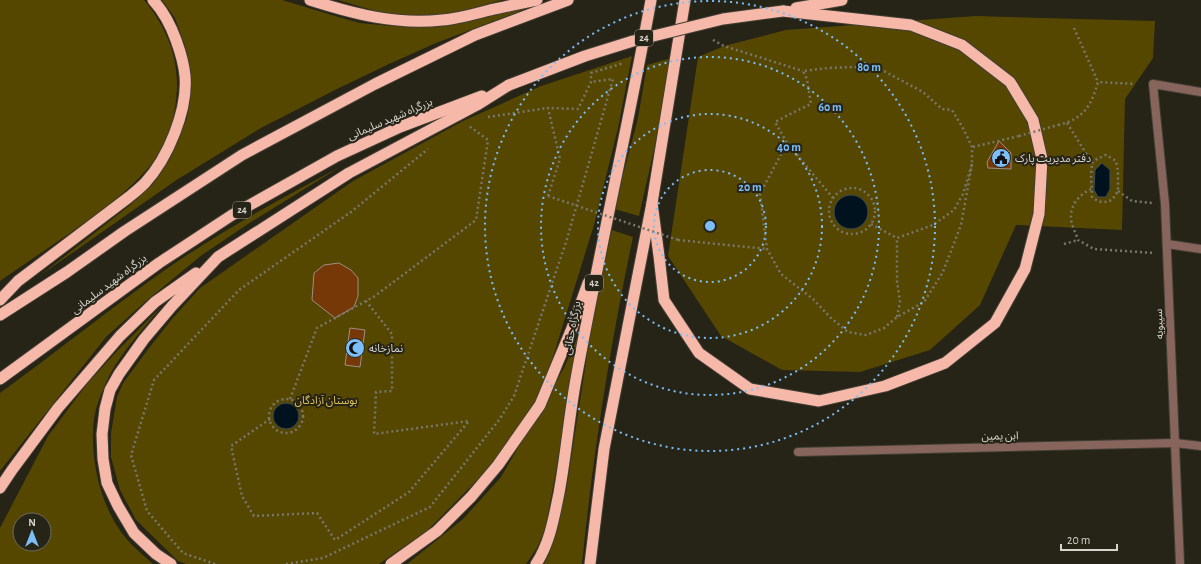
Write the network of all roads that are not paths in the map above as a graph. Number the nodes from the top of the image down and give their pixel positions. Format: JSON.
{"nodes":[{"id":1,"x":153,"y":0,"type":"edge"},
{"id":2,"x":310,"y":0,"type":"edge"},
{"id":3,"x":537,"y":0,"type":"edge"},
{"id":4,"x":568,"y":0,"type":"edge"},
{"id":5,"x":651,"y":0,"type":"edge"},
{"id":6,"x":685,"y":0,"type":"edge"},
{"id":7,"x":842,"y":0,"type":"edge"},
{"id":8,"x":783,"y":10,"type":"junction"},
{"id":9,"x":509,"y":85,"type":"junction"},
{"id":10,"x":1201,"y":92,"type":"edge"},
{"id":11,"x":652,"y":203,"type":"junction"},
{"id":12,"x":1167,"y":244,"type":"junction"},
{"id":13,"x":601,"y":248,"type":"junction"},
{"id":14,"x":1201,"y":249,"type":"edge"},
{"id":15,"x":218,"y":257,"type":"junction"},
{"id":16,"x":0,"y":300,"type":"edge"},
{"id":17,"x":0,"y":315,"type":"edge"},
{"id":18,"x":0,"y":379,"type":"edge"},
{"id":19,"x":1175,"y":443,"type":"junction"},
{"id":20,"x":1201,"y":446,"type":"edge"},
{"id":21,"x":798,"y":452,"type":"dead end"},
{"id":22,"x":0,"y":488,"type":"edge"},
{"id":23,"x":171,"y":564,"type":"edge"},
{"id":24,"x":391,"y":564,"type":"edge"},
{"id":25,"x":536,"y":564,"type":"edge"},
{"id":26,"x":590,"y":564,"type":"edge"},
{"id":27,"x":1180,"y":564,"type":"edge"}],
"edges":[{"from":1,"to":16,"type":"highway"},
{"from":2,"to":3,"type":"highway"},
{"from":4,"to":17,"type":"highway"},
{"from":5,"to":13,"type":"highway","name":"بزرگراه حقانی","number":"42"},
{"from":6,"to":11,"type":"highway"},
{"from":7,"to":8,"type":"highway","name":"بزرگراه شهید سلیمانی","number":"24"},
{"from":8,"to":9,"type":"highway","name":"بزرگراه شهید سلیمانی","number":"24","bridge":true},
{"from":8,"to":11,"type":"highway"},
{"from":9,"to":15,"type":"highway"},
{"from":9,"to":18,"type":"highway","name":"بزرگراه شهید سلیمانی","number":"24"},
{"from":10,"to":12,"type":"street","name":"سیبویه"},
{"from":11,"to":26,"type":"highway"},
{"from":12,"to":14,"type":"street"},
{"from":12,"to":19,"type":"street","name":"سیبویه"},
{"from":13,"to":24,"type":"highway"},
{"from":13,"to":25,"type":"highway","name":"بزرگراه حقانی","number":"42"},
{"from":15,"to":22,"type":"highway"},
{"from":15,"to":23,"type":"highway"},
{"from":19,"to":20,"type":"street","name":"ابن یمین"},
{"from":19,"to":21,"type":"street","name":"ابن یمین"},
{"from":19,"to":27,"type":"street","name":"سیبویه"}]}
